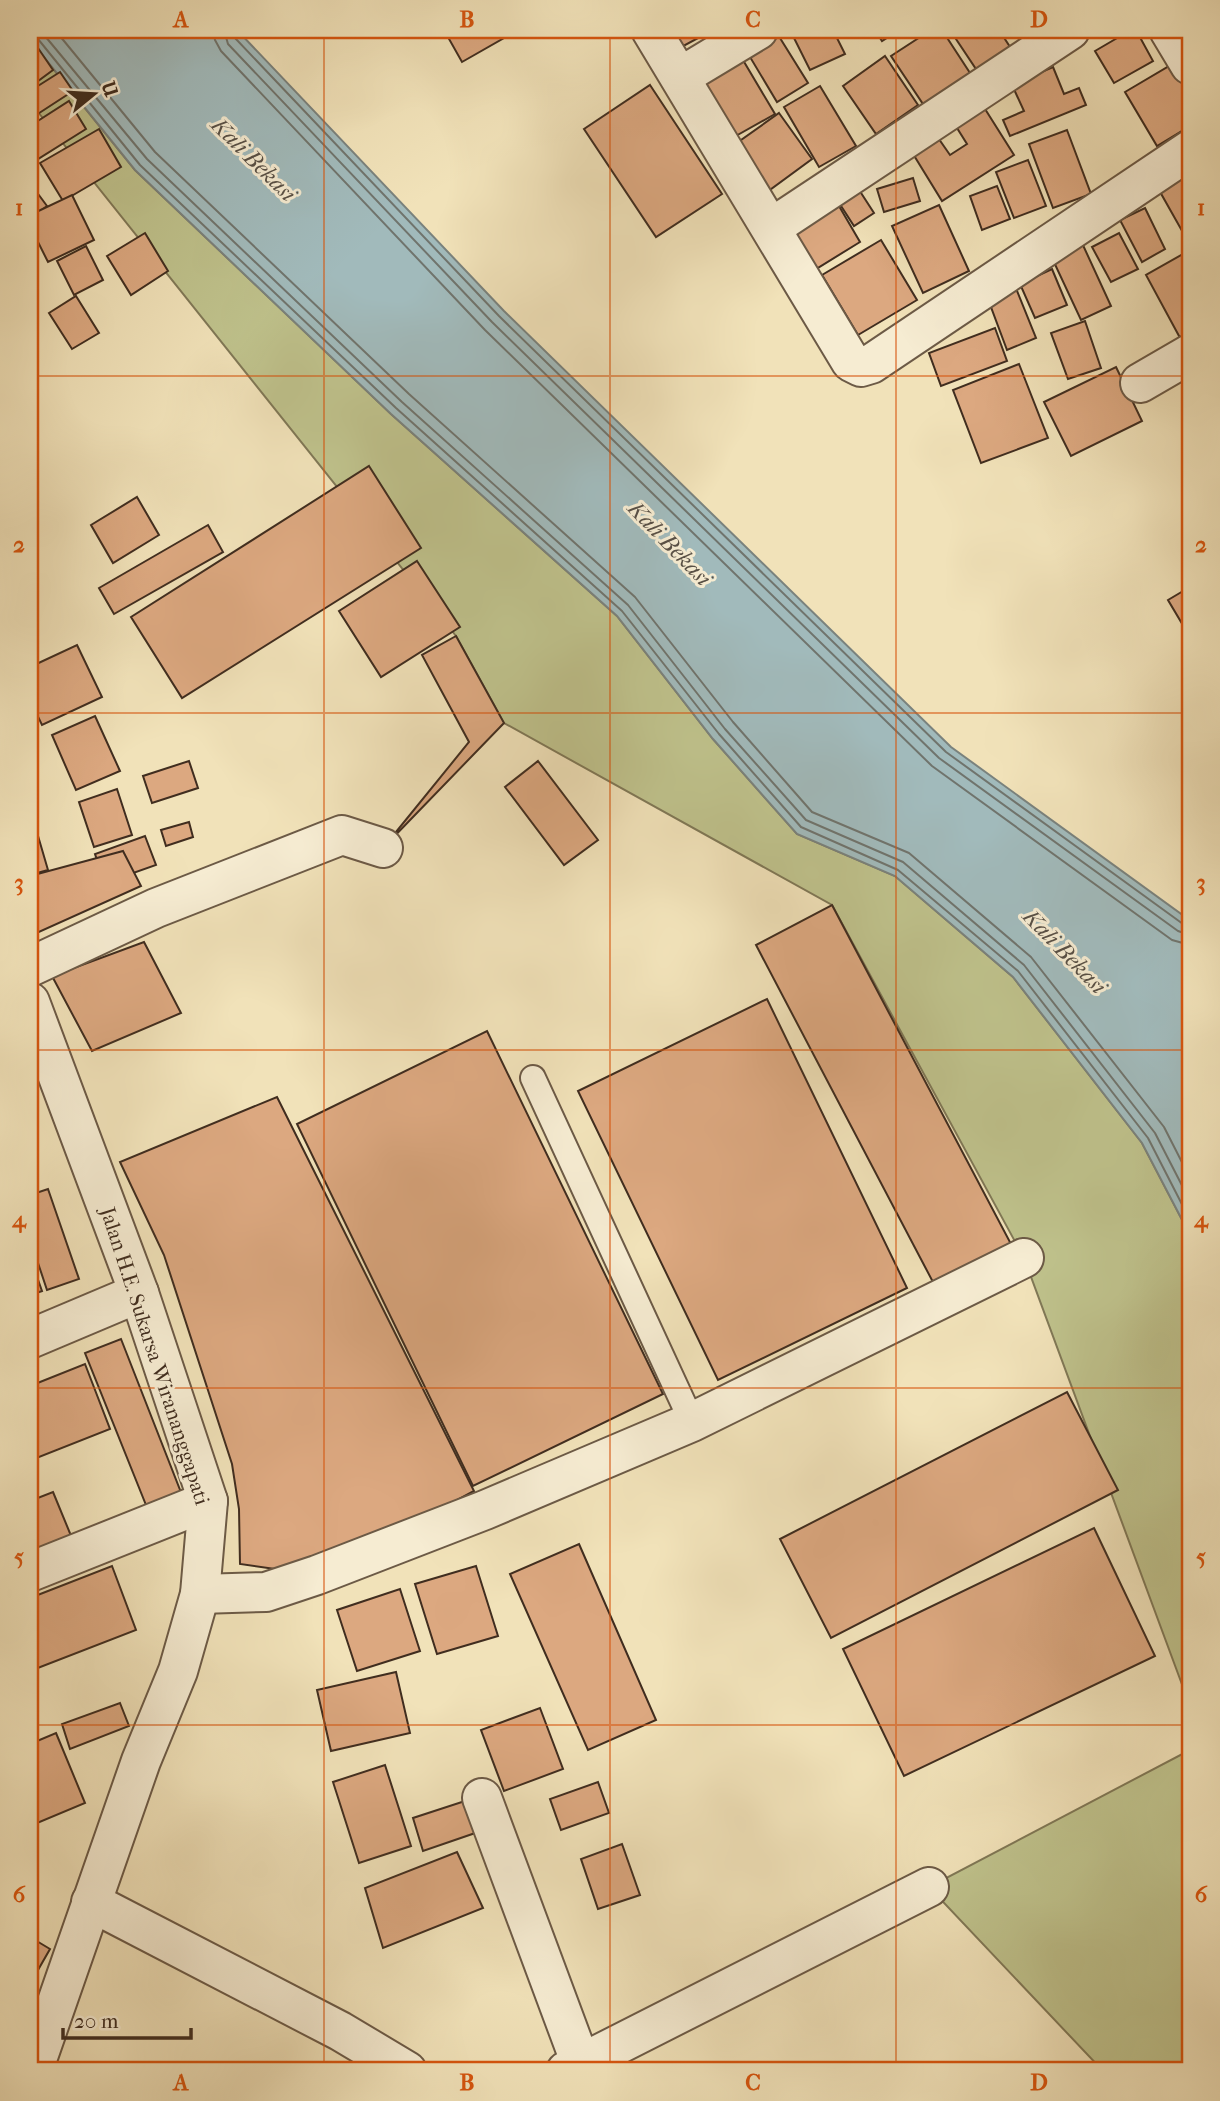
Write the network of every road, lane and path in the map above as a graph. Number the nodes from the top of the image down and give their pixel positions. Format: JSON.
{"nodes":[{"id":1,"x":651,"y":30,"type":"edge"},
{"id":2,"x":758,"y":30,"type":"edge"},
{"id":3,"x":1070,"y":30,"type":"edge"},
{"id":4,"x":1170,"y":30,"type":"edge"},
{"id":5,"x":1190,"y":65,"type":"edge"},
{"id":6,"x":680,"y":77,"type":"junction"},
{"id":7,"x":1190,"y":150,"type":"edge"},
{"id":8,"x":771,"y":228,"type":"junction"},
{"id":9,"x":1190,"y":354,"type":"edge"},
{"id":10,"x":1140,"y":383,"type":"dead end"},
{"id":11,"x":383,"y":848,"type":"dead end"},
{"id":12,"x":30,"y":967,"type":"edge"},
{"id":13,"x":30,"y":1002,"type":"edge"},
{"id":14,"x":533,"y":1078,"type":"dead end"},
{"id":15,"x":1024,"y":1258,"type":"dead end"},
{"id":16,"x":139,"y":1293,"type":"junction"},
{"id":17,"x":30,"y":1339,"type":"edge"},
{"id":18,"x":692,"y":1422,"type":"junction"},
{"id":19,"x":208,"y":1501,"type":"junction"},
{"id":20,"x":30,"y":1572,"type":"edge"},
{"id":21,"x":200,"y":1594,"type":"junction"},
{"id":22,"x":482,"y":1797,"type":"dead end"},
{"id":23,"x":929,"y":1887,"type":"dead end"},
{"id":24,"x":91,"y":1902,"type":"junction"},
{"id":25,"x":573,"y":2068,"type":"edge"},
{"id":26,"x":33,"y":2071,"type":"edge"},
{"id":27,"x":407,"y":2071,"type":"edge"}],
"edges":[{"from":1,"to":6,"type":"street"},
{"from":2,"to":6,"type":"street"},
{"from":3,"to":8,"type":"street"},
{"from":4,"to":5,"type":"street"},
{"from":6,"to":8,"type":"street"},
{"from":7,"to":8,"type":"street"},
{"from":9,"to":10,"type":"street"},
{"from":11,"to":12,"type":"street"},
{"from":13,"to":16,"type":"street","name":"Jalan H.E. Sukarsa Wirananggapati"},
{"from":14,"to":18,"type":"lane"},
{"from":15,"to":18,"type":"street"},
{"from":16,"to":17,"type":"street"},
{"from":16,"to":19,"type":"street","name":"Jalan H.E. Sukarsa Wirananggapati"},
{"from":18,"to":21,"type":"street"},
{"from":19,"to":20,"type":"street"},
{"from":19,"to":21,"type":"street","name":"Jalan H.E. Sukarsa Wirananggapati"},
{"from":21,"to":24,"type":"street","name":"Jalan H.E. Sukarsa Wirananggapati"},
{"from":22,"to":25,"type":"street"},
{"from":23,"to":25,"type":"street"},
{"from":24,"to":26,"type":"street","name":"Jalan H.E. Sukarsa Wirananggapati"},
{"from":24,"to":27,"type":"street"}]}
